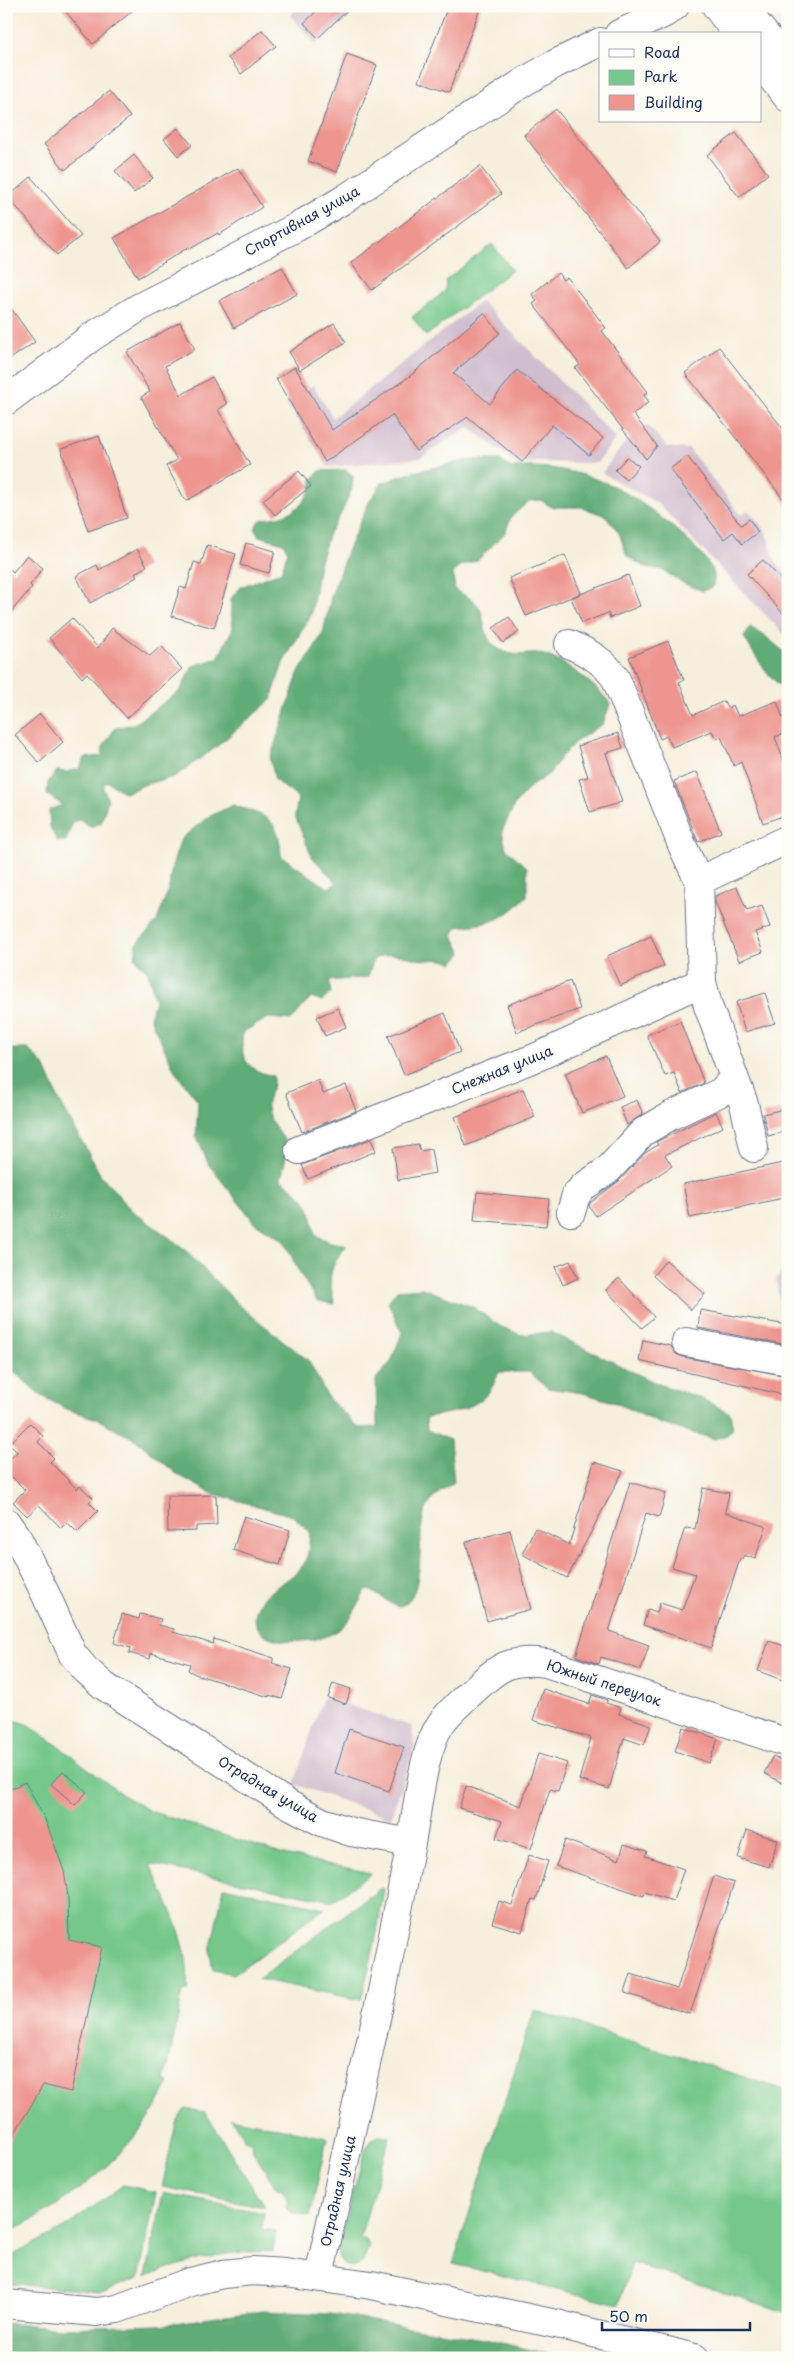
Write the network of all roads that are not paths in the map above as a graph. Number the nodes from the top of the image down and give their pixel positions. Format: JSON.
{"nodes":[{"id":1,"x":675,"y":6,"type":"edge"},
{"id":2,"x":716,"y":6,"type":"edge"},
{"id":3,"x":742,"y":6,"type":"edge"},
{"id":4,"x":623,"y":32,"type":"edge"},
{"id":5,"x":736,"y":32,"type":"edge"},
{"id":6,"x":599,"y":42,"type":"edge"},
{"id":7,"x":788,"y":63,"type":"edge"},
{"id":8,"x":762,"y":66,"type":"edge"},
{"id":9,"x":788,"y":98,"type":"edge"},
{"id":10,"x":6,"y":401,"type":"edge"},
{"id":11,"x":569,"y":644,"type":"dead end"},
{"id":12,"x":788,"y":839,"type":"edge"},
{"id":13,"x":699,"y":881,"type":"junction"},
{"id":14,"x":702,"y":982,"type":"junction"},
{"id":15,"x":734,"y":1078,"type":"junction"},
{"id":16,"x":754,"y":1148,"type":"dead end"},
{"id":17,"x":299,"y":1150,"type":"dead end"},
{"id":18,"x":571,"y":1212,"type":"dead end"},
{"id":19,"x":686,"y":1342,"type":"dead end"},
{"id":20,"x":788,"y":1361,"type":"edge"},
{"id":21,"x":6,"y":1522,"type":"edge"},
{"id":22,"x":788,"y":1743,"type":"edge"},
{"id":23,"x":411,"y":1843,"type":"junction"},
{"id":24,"x":319,"y":2276,"type":"junction"},
{"id":25,"x":6,"y":2304,"type":"edge"},
{"id":26,"x":695,"y":2358,"type":"edge"}],
"edges":[{"from":1,"to":4,"type":"street"},
{"from":2,"to":5,"type":"street"},
{"from":3,"to":7,"type":"street"},
{"from":6,"to":10,"type":"street","name":"Спортивная улица"},
{"from":8,"to":9,"type":"street"},
{"from":11,"to":13,"type":"street"},
{"from":12,"to":13,"type":"street"},
{"from":13,"to":14,"type":"street"},
{"from":14,"to":15,"type":"street"},
{"from":14,"to":17,"type":"street","name":"Снежная улица"},
{"from":15,"to":16,"type":"street"},
{"from":15,"to":18,"type":"street"},
{"from":19,"to":20,"type":"street"},
{"from":21,"to":23,"type":"street","name":"Отрадная улица"},
{"from":22,"to":23,"type":"street","name":"Южный переулок"},
{"from":23,"to":24,"type":"street","name":"Отрадная улица"},
{"from":24,"to":25,"type":"street"},
{"from":24,"to":26,"type":"street"}]}
